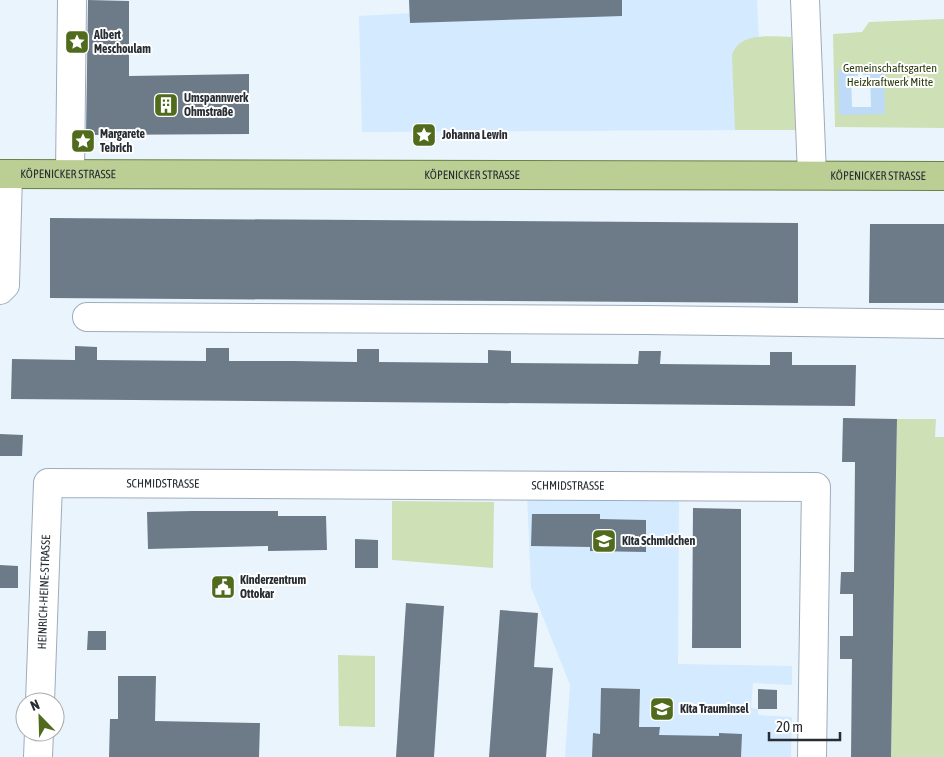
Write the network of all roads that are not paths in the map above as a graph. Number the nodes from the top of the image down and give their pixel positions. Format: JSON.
{"nodes":[{"id":1,"x":72,"y":0,"type":"edge"},
{"id":2,"x":805,"y":0,"type":"edge"},
{"id":3,"x":4,"y":174,"type":"edge"},
{"id":4,"x":70,"y":174,"type":"junction"},
{"id":5,"x":812,"y":175,"type":"junction"},
{"id":6,"x":944,"y":176,"type":"edge"},
{"id":7,"x":0,"y":290,"type":"edge"},
{"id":8,"x":87,"y":318,"type":"dead end"},
{"id":9,"x":944,"y":324,"type":"edge"},
{"id":10,"x":48,"y":483,"type":"joint"},
{"id":11,"x":40,"y":692,"type":"edge"},
{"id":12,"x":39,"y":742,"type":"edge"},
{"id":13,"x":38,"y":757,"type":"edge"},
{"id":14,"x":812,"y":757,"type":"edge"}],
"edges":[{"from":1,"to":4,"type":"street"},
{"from":2,"to":5,"type":"street"},
{"from":3,"to":4,"type":"main road","name":"KÖPENICKER STRASSE"},
{"from":3,"to":7,"type":"street"},
{"from":4,"to":5,"type":"main road","name":"KÖPENICKER STRASSE"},
{"from":5,"to":6,"type":"main road","name":"KÖPENICKER STRASSE"},
{"from":8,"to":9,"type":"street"},
{"from":10,"to":11,"type":"street","name":"HEINRICH-HEINE-STRASSE"},
{"from":10,"to":14,"type":"street","name":"SCHMIDSTRASSE"},
{"from":12,"to":13,"type":"street"}]}
